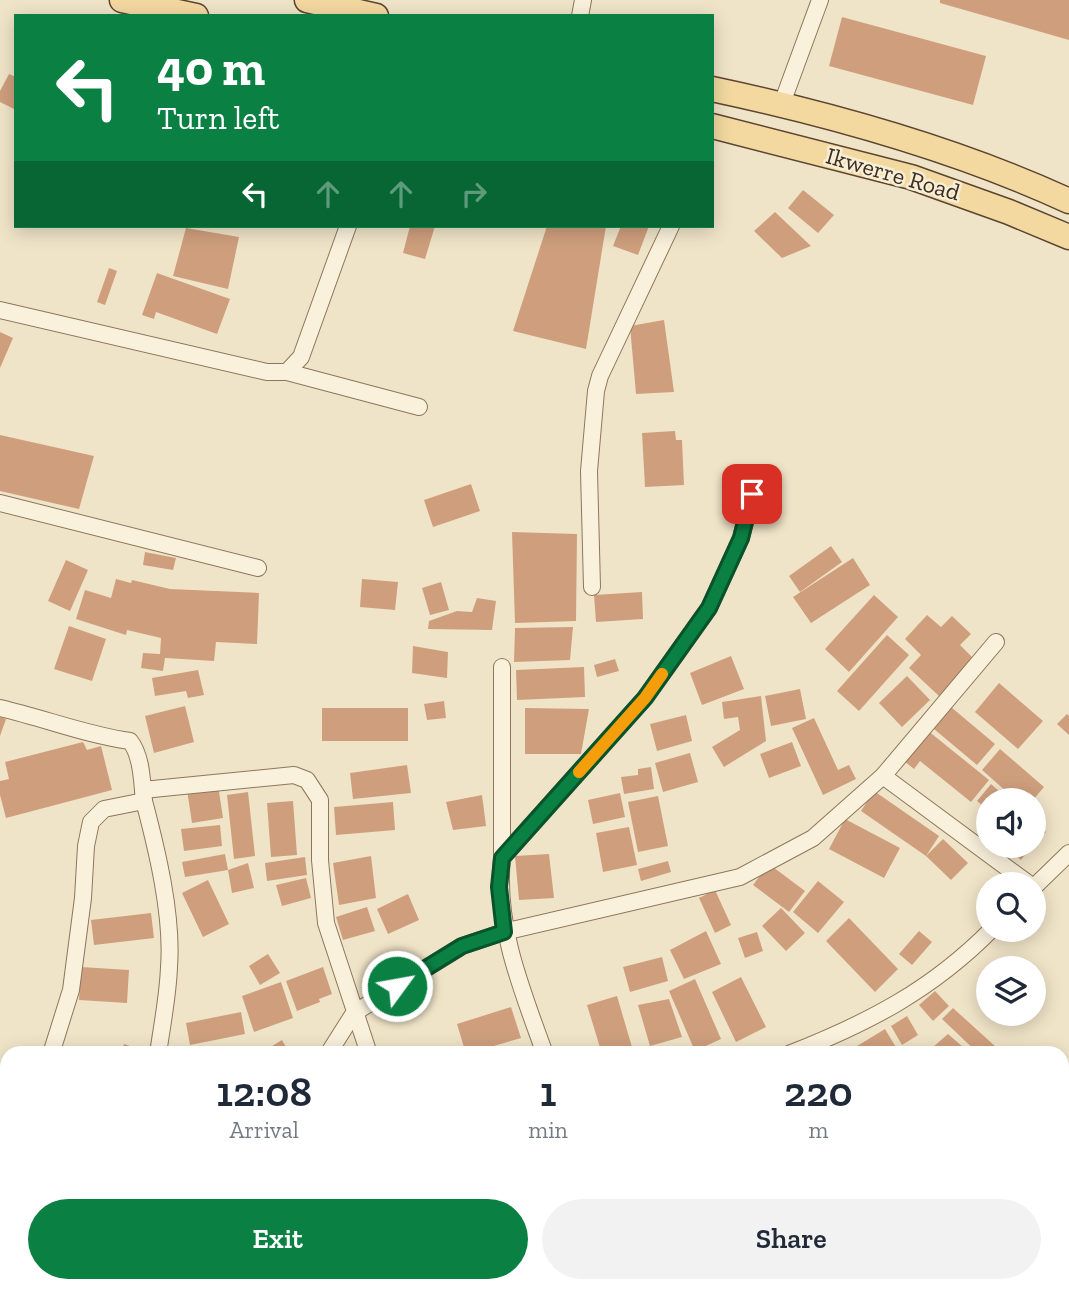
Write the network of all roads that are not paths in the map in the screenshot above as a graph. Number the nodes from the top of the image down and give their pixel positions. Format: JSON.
{"nodes":[{"id":1,"x":122,"y":0,"type":"edge"},
{"id":2,"x":307,"y":0,"type":"edge"},
{"id":3,"x":820,"y":0,"type":"edge"},
{"id":4,"x":187,"y":14,"type":"edge"},
{"id":5,"x":367,"y":14,"type":"edge"},
{"id":6,"x":714,"y":89,"type":"edge"},
{"id":7,"x":781,"y":106,"type":"junction"},
{"id":8,"x":714,"y":128,"type":"edge"},
{"id":9,"x":1069,"y":201,"type":"edge"},
{"id":10,"x":347,"y":228,"type":"edge"},
{"id":11,"x":670,"y":228,"type":"edge"},
{"id":12,"x":1069,"y":237,"type":"edge"},
{"id":13,"x":0,"y":310,"type":"edge"},
{"id":14,"x":287,"y":372,"type":"junction"},
{"id":15,"x":419,"y":407,"type":"dead end"},
{"id":16,"x":752,"y":494,"type":"dead end"},
{"id":17,"x":0,"y":503,"type":"edge"},
{"id":18,"x":258,"y":568,"type":"dead end"},
{"id":19,"x":592,"y":587,"type":"dead end"},
{"id":20,"x":996,"y":642,"type":"dead end"},
{"id":21,"x":502,"y":667,"type":"dead end"},
{"id":22,"x":0,"y":708,"type":"edge"},
{"id":23,"x":883,"y":776,"type":"junction"},
{"id":24,"x":143,"y":796,"type":"junction"},
{"id":25,"x":1069,"y":853,"type":"edge"},
{"id":26,"x":502,"y":858,"type":"junction"},
{"id":27,"x":1013,"y":872,"type":"edge"},
{"id":28,"x":1046,"y":875,"type":"edge"},
{"id":29,"x":504,"y":932,"type":"junction"},
{"id":30,"x":979,"y":942,"type":"edge"},
{"id":31,"x":354,"y":1013,"type":"junction"},
{"id":32,"x":54,"y":1046,"type":"edge"},
{"id":33,"x":159,"y":1046,"type":"edge"},
{"id":34,"x":333,"y":1046,"type":"edge"},
{"id":35,"x":366,"y":1046,"type":"edge"},
{"id":36,"x":542,"y":1046,"type":"edge"},
{"id":37,"x":807,"y":1046,"type":"edge"}],
"edges":[{"from":1,"to":4,"type":"main road"},
{"from":2,"to":5,"type":"main road"},
{"from":3,"to":7,"type":"street"},
{"from":6,"to":7,"type":"main road"},
{"from":7,"to":9,"type":"main road"},
{"from":8,"to":12,"type":"main road","name":"Ikwerre Road"},
{"from":10,"to":14,"type":"street"},
{"from":11,"to":19,"type":"street"},
{"from":13,"to":14,"type":"street"},
{"from":14,"to":15,"type":"street"},
{"from":16,"to":26,"type":"street"},
{"from":17,"to":18,"type":"street"},
{"from":20,"to":23,"type":"street"},
{"from":21,"to":26,"type":"street"},
{"from":22,"to":24,"type":"street"},
{"from":23,"to":27,"type":"street"},
{"from":23,"to":29,"type":"street"},
{"from":24,"to":31,"type":"street"},
{"from":24,"to":32,"type":"street"},
{"from":24,"to":33,"type":"street"},
{"from":25,"to":28,"type":"street"},
{"from":26,"to":29,"type":"street"},
{"from":29,"to":31,"type":"street"},
{"from":29,"to":36,"type":"street"},
{"from":30,"to":37,"type":"street"},
{"from":31,"to":34,"type":"street"},
{"from":31,"to":35,"type":"street"}]}
